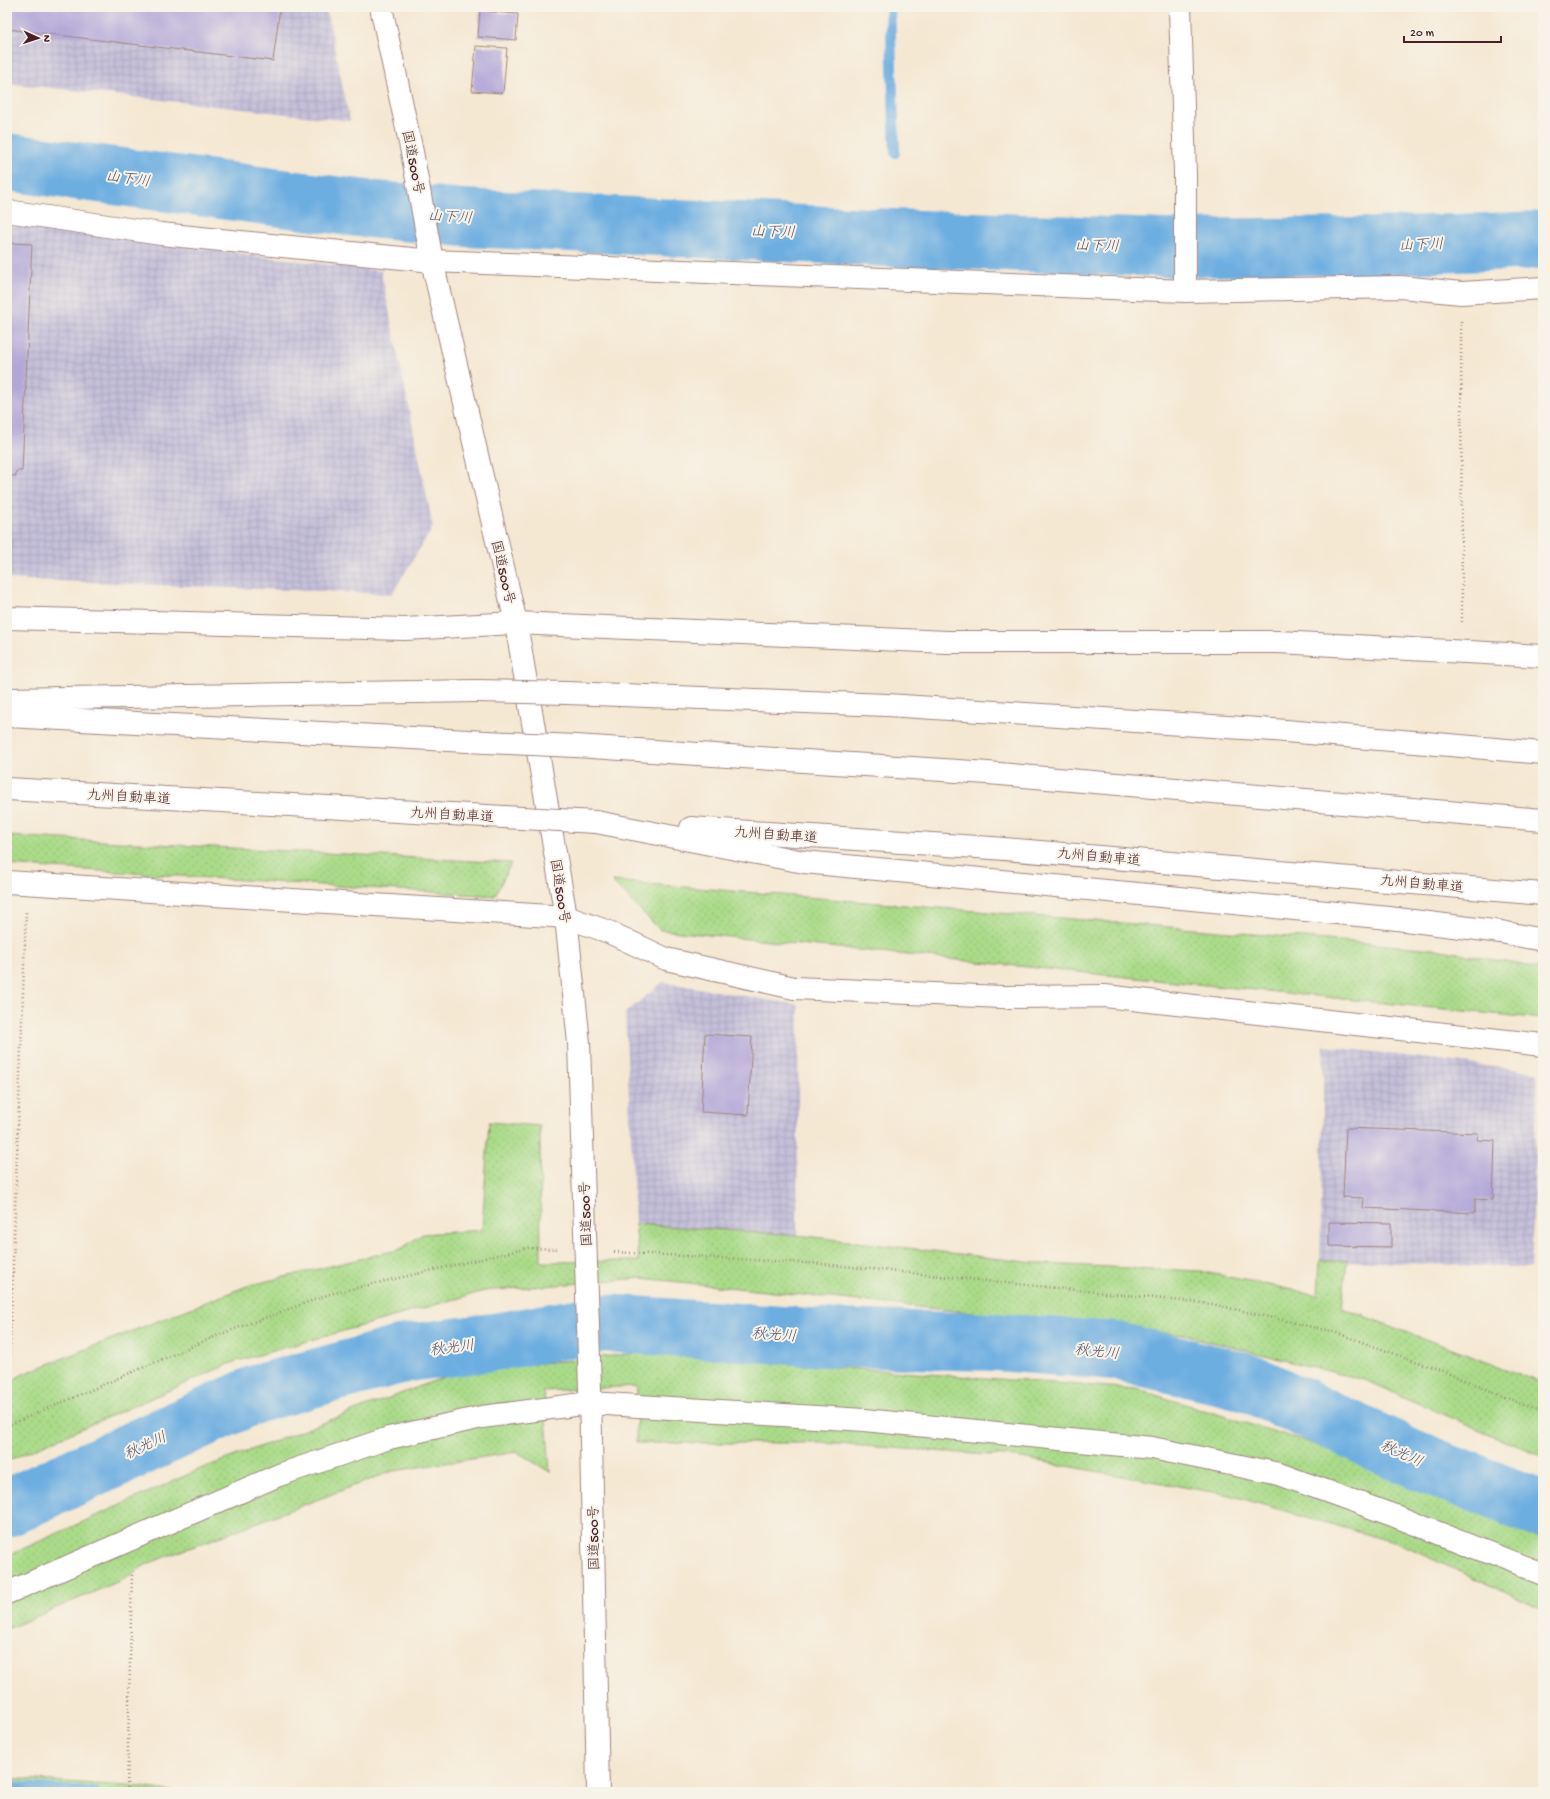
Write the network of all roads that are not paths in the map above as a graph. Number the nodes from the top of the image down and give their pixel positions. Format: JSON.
{"nodes":[{"id":1,"x":381,"y":7,"type":"edge"},
{"id":2,"x":1180,"y":7,"type":"edge"},
{"id":3,"x":7,"y":211,"type":"edge"},
{"id":4,"x":431,"y":254,"type":"junction"},
{"id":5,"x":1186,"y":286,"type":"junction"},
{"id":6,"x":1543,"y":288,"type":"edge"},
{"id":7,"x":7,"y":618,"type":"edge"},
{"id":8,"x":516,"y":624,"type":"junction"},
{"id":9,"x":1543,"y":656,"type":"edge"},
{"id":10,"x":7,"y":699,"type":"edge"},
{"id":11,"x":7,"y":716,"type":"edge"},
{"id":12,"x":1543,"y":753,"type":"edge"},
{"id":13,"x":7,"y":789,"type":"edge"},
{"id":14,"x":1543,"y":820,"type":"edge"},
{"id":15,"x":596,"y":822,"type":"junction"},
{"id":16,"x":17,"y":883,"type":"edge"},
{"id":17,"x":1543,"y":894,"type":"edge"},
{"id":18,"x":566,"y":918,"type":"junction"},
{"id":19,"x":1543,"y":940,"type":"edge"},
{"id":20,"x":1543,"y":1045,"type":"edge"},
{"id":21,"x":590,"y":1396,"type":"junction"},
{"id":22,"x":1543,"y":1574,"type":"edge"},
{"id":23,"x":7,"y":1593,"type":"edge"},
{"id":24,"x":598,"y":1792,"type":"edge"}],
"edges":[{"from":1,"to":4,"type":"main road","name":"国道500号"},
{"from":2,"to":5,"type":"main road"},
{"from":3,"to":4,"type":"main road"},
{"from":4,"to":5,"type":"main road"},
{"from":4,"to":8,"type":"main road","name":"国道500号"},
{"from":5,"to":6,"type":"main road"},
{"from":7,"to":8,"type":"main road"},
{"from":8,"to":9,"type":"main road"},
{"from":8,"to":18,"type":"main road","name":"国道500号"},
{"from":10,"to":12,"type":"main road","bridge":true},
{"from":11,"to":14,"type":"main road","bridge":true},
{"from":13,"to":15,"type":"main road","name":"九州自動車道","bridge":true},
{"from":15,"to":17,"type":"main road","name":"九州自動車道"},
{"from":15,"to":19,"type":"main road"},
{"from":16,"to":18,"type":"main road"},
{"from":18,"to":20,"type":"main road"},
{"from":18,"to":21,"type":"main road","name":"国道500号"},
{"from":21,"to":22,"type":"main road"},
{"from":21,"to":23,"type":"main road"},
{"from":21,"to":24,"type":"main road","name":"国道500号"}]}
